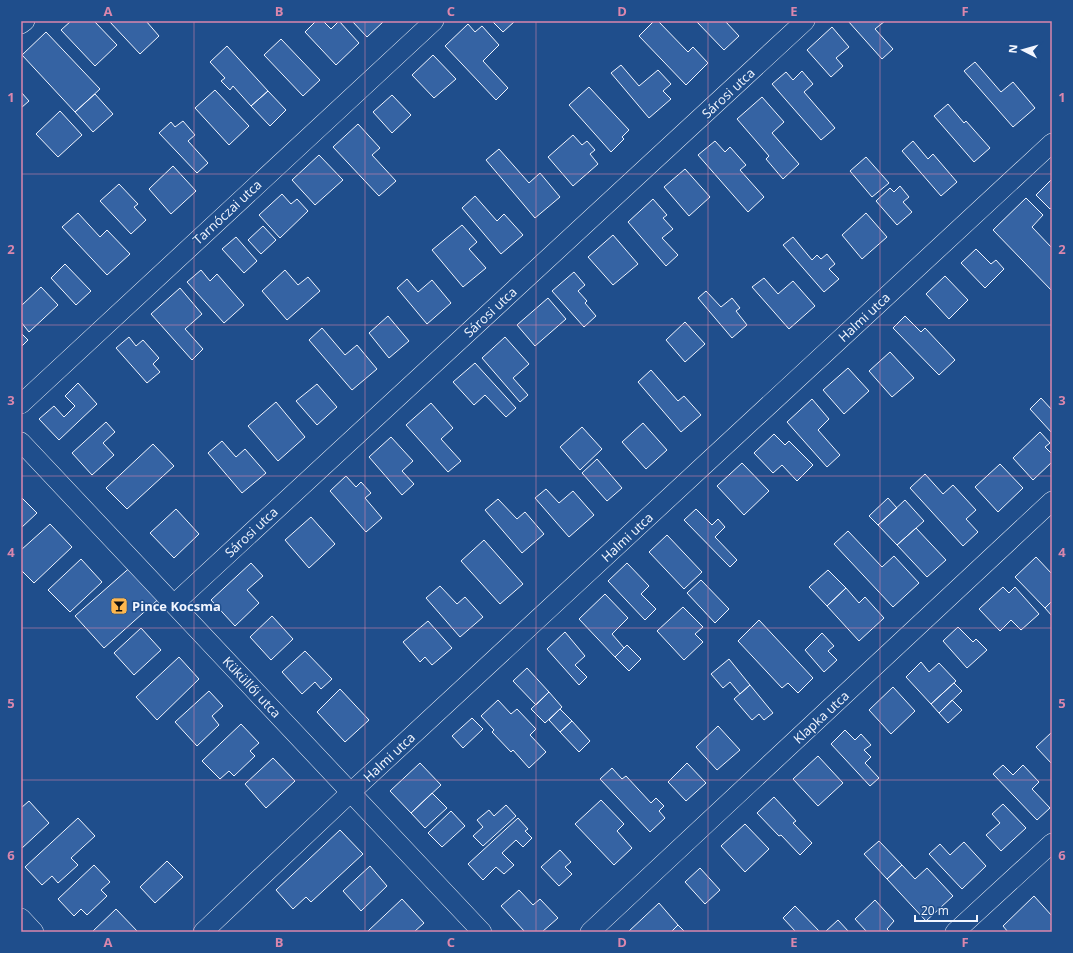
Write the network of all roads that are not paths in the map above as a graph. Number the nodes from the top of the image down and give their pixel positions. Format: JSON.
{"nodes":[{"id":1,"x":25,"y":21,"type":"edge"},
{"id":2,"x":434,"y":21,"type":"edge"},
{"id":3,"x":805,"y":21,"type":"edge"},
{"id":4,"x":21,"y":24,"type":"edge"},
{"id":5,"x":1052,"y":143,"type":"edge"},
{"id":6,"x":21,"y":404,"type":"edge"},
{"id":7,"x":21,"y":442,"type":"edge"},
{"id":8,"x":1052,"y":502,"type":"edge"},
{"id":9,"x":174,"y":604,"type":"junction"},
{"id":10,"x":350,"y":793,"type":"junction"},
{"id":11,"x":1052,"y":843,"type":"edge"},
{"id":12,"x":21,"y":918,"type":"edge"},
{"id":13,"x":34,"y":932,"type":"edge"},
{"id":14,"x":203,"y":932,"type":"edge"},
{"id":15,"x":482,"y":932,"type":"edge"},
{"id":16,"x":590,"y":932,"type":"edge"},
{"id":17,"x":955,"y":932,"type":"edge"}],
"edges":[{"from":1,"to":4,"type":"street"},
{"from":2,"to":6,"type":"street","name":"Tarnóczai utca"},
{"from":3,"to":9,"type":"street","name":"Sárosi utca"},
{"from":5,"to":10,"type":"street","name":"Halmi utca"},
{"from":7,"to":9,"type":"street","name":"Küküllői utca"},
{"from":8,"to":16,"type":"street","name":"Klapka utca"},
{"from":9,"to":10,"type":"street","name":"Küküllői utca"},
{"from":10,"to":14,"type":"street","name":"Halmi utca"},
{"from":10,"to":15,"type":"street","name":"Küküllői utca"},
{"from":11,"to":17,"type":"street"},
{"from":12,"to":13,"type":"street"}]}
